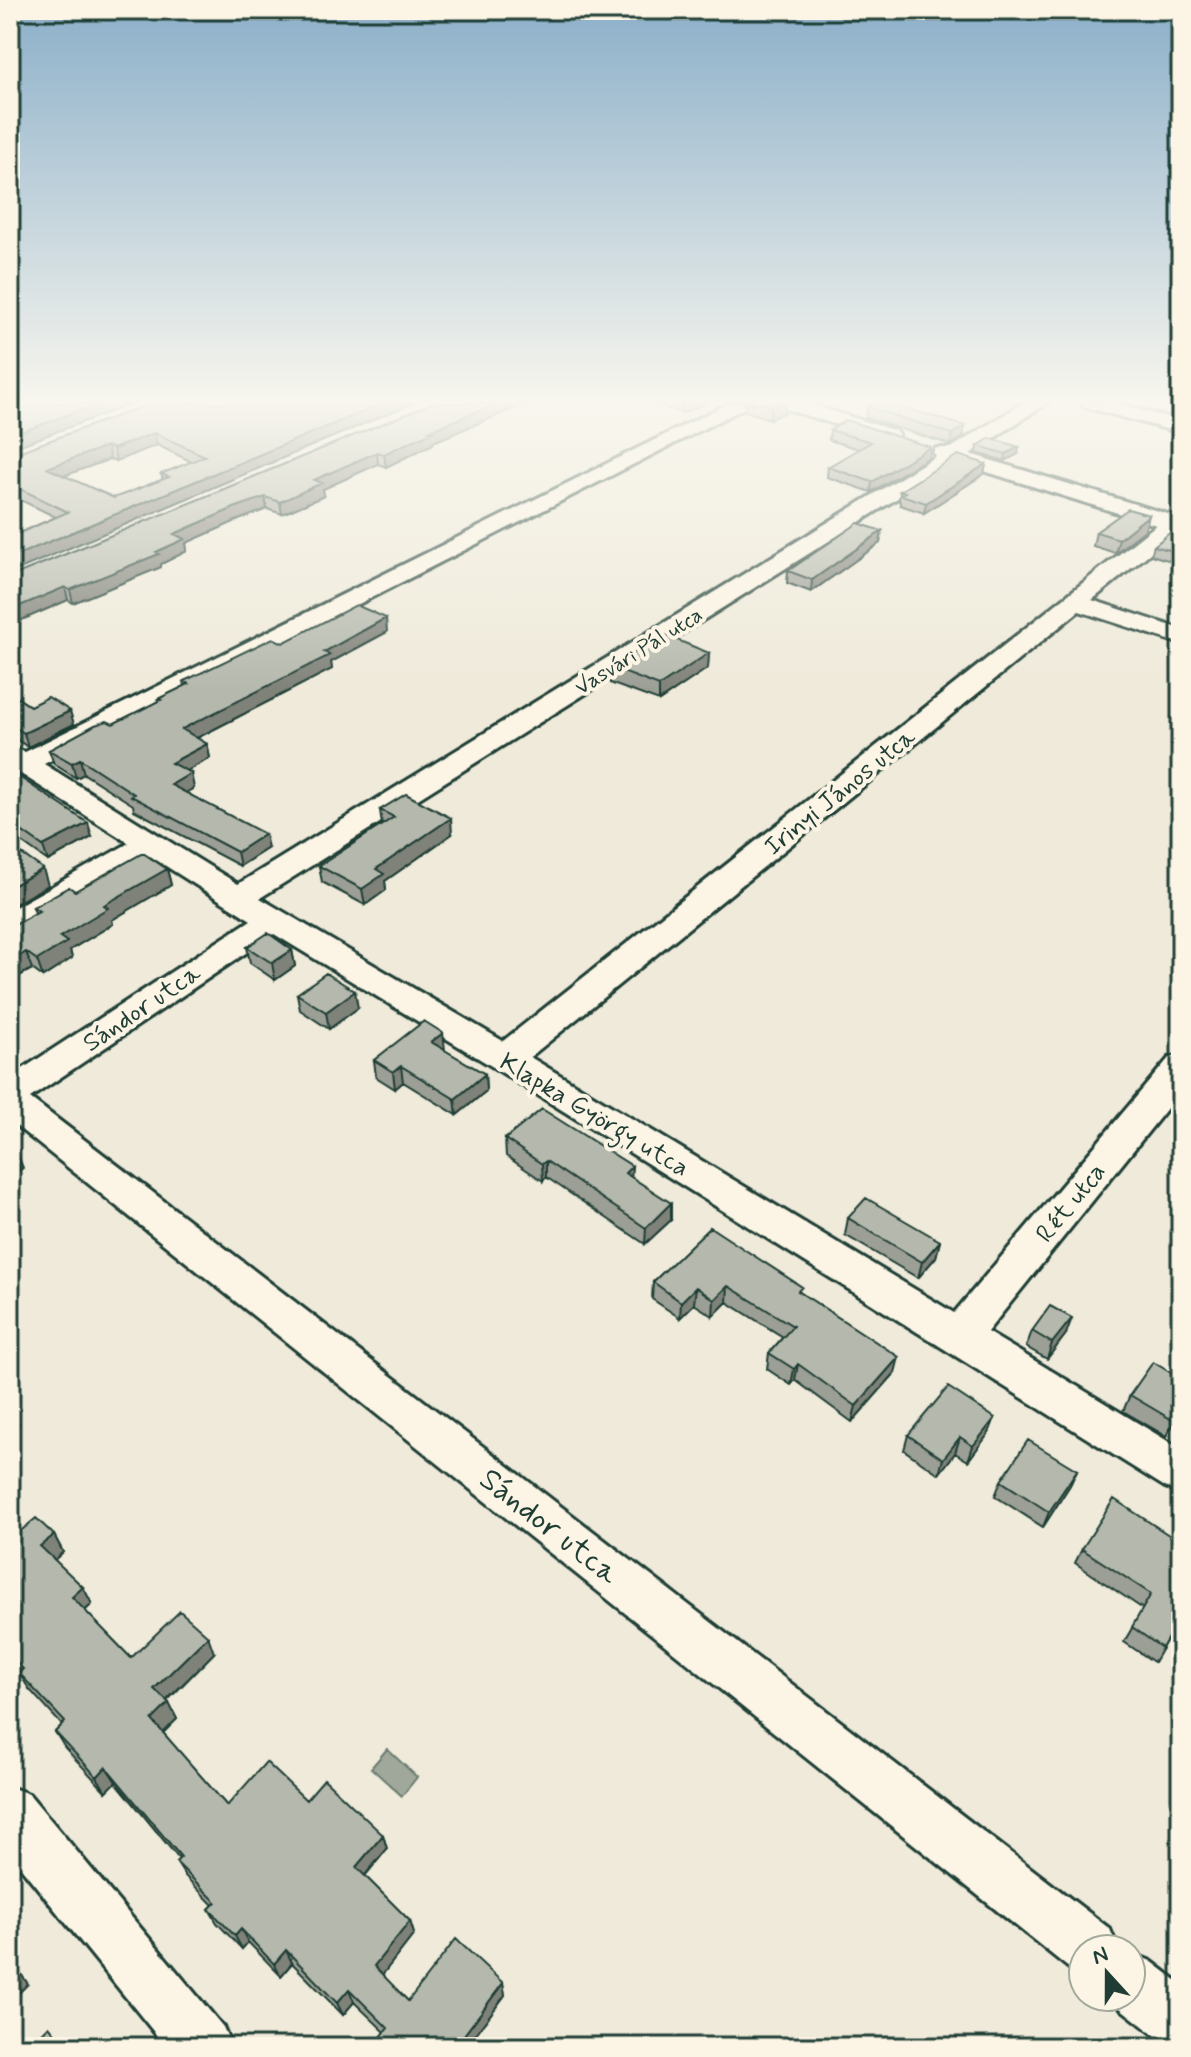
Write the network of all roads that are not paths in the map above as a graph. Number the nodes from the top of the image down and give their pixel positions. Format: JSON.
{"nodes":[{"id":1,"x":548,"y":499,"type":"edge"},
{"id":2,"x":882,"y":499,"type":"edge"},
{"id":3,"x":1094,"y":499,"type":"edge"},
{"id":4,"x":1177,"y":525,"type":"edge"},
{"id":5,"x":1076,"y":602,"type":"junction"},
{"id":6,"x":1181,"y":637,"type":"edge"},
{"id":7,"x":17,"y":759,"type":"edge"},
{"id":8,"x":152,"y":842,"type":"junction"},
{"id":9,"x":240,"y":897,"type":"junction"},
{"id":10,"x":273,"y":920,"type":"junction"},
{"id":11,"x":10,"y":923,"type":"edge"},
{"id":12,"x":505,"y":1058,"type":"junction"},
{"id":13,"x":1181,"y":1067,"type":"edge"},
{"id":14,"x":10,"y":1094,"type":"edge"},
{"id":15,"x":10,"y":1102,"type":"edge"},
{"id":16,"x":959,"y":1337,"type":"junction"},
{"id":17,"x":1181,"y":1473,"type":"edge"},
{"id":18,"x":10,"y":1813,"type":"edge"},
{"id":19,"x":1070,"y":1933,"type":"edge"},
{"id":20,"x":1147,"y":1993,"type":"edge"},
{"id":21,"x":1181,"y":2020,"type":"edge"},
{"id":22,"x":203,"y":2047,"type":"edge"}],
"edges":[{"from":1,"to":7,"type":"street"},
{"from":2,"to":9,"type":"street","name":"Vasvári Pál utca"},
{"from":3,"to":4,"type":"street"},
{"from":4,"to":5,"type":"street","name":"Irinyi János utca"},
{"from":5,"to":6,"type":"street"},
{"from":5,"to":12,"type":"street","name":"Irinyi János utca"},
{"from":7,"to":8,"type":"street","name":"Klapka György utca"},
{"from":8,"to":9,"type":"street","name":"Klapka György utca"},
{"from":8,"to":11,"type":"street"},
{"from":9,"to":10,"type":"street","name":"Klapka György utca"},
{"from":10,"to":12,"type":"street","name":"Klapka György utca"},
{"from":10,"to":14,"type":"street","name":"Sándor utca"},
{"from":12,"to":16,"type":"street","name":"Klapka György utca"},
{"from":13,"to":16,"type":"street","name":"Rét utca"},
{"from":15,"to":19,"type":"street","name":"Sándor utca"},
{"from":16,"to":17,"type":"street","name":"Klapka György utca"},
{"from":18,"to":22,"type":"street"},
{"from":20,"to":21,"type":"street"}]}
